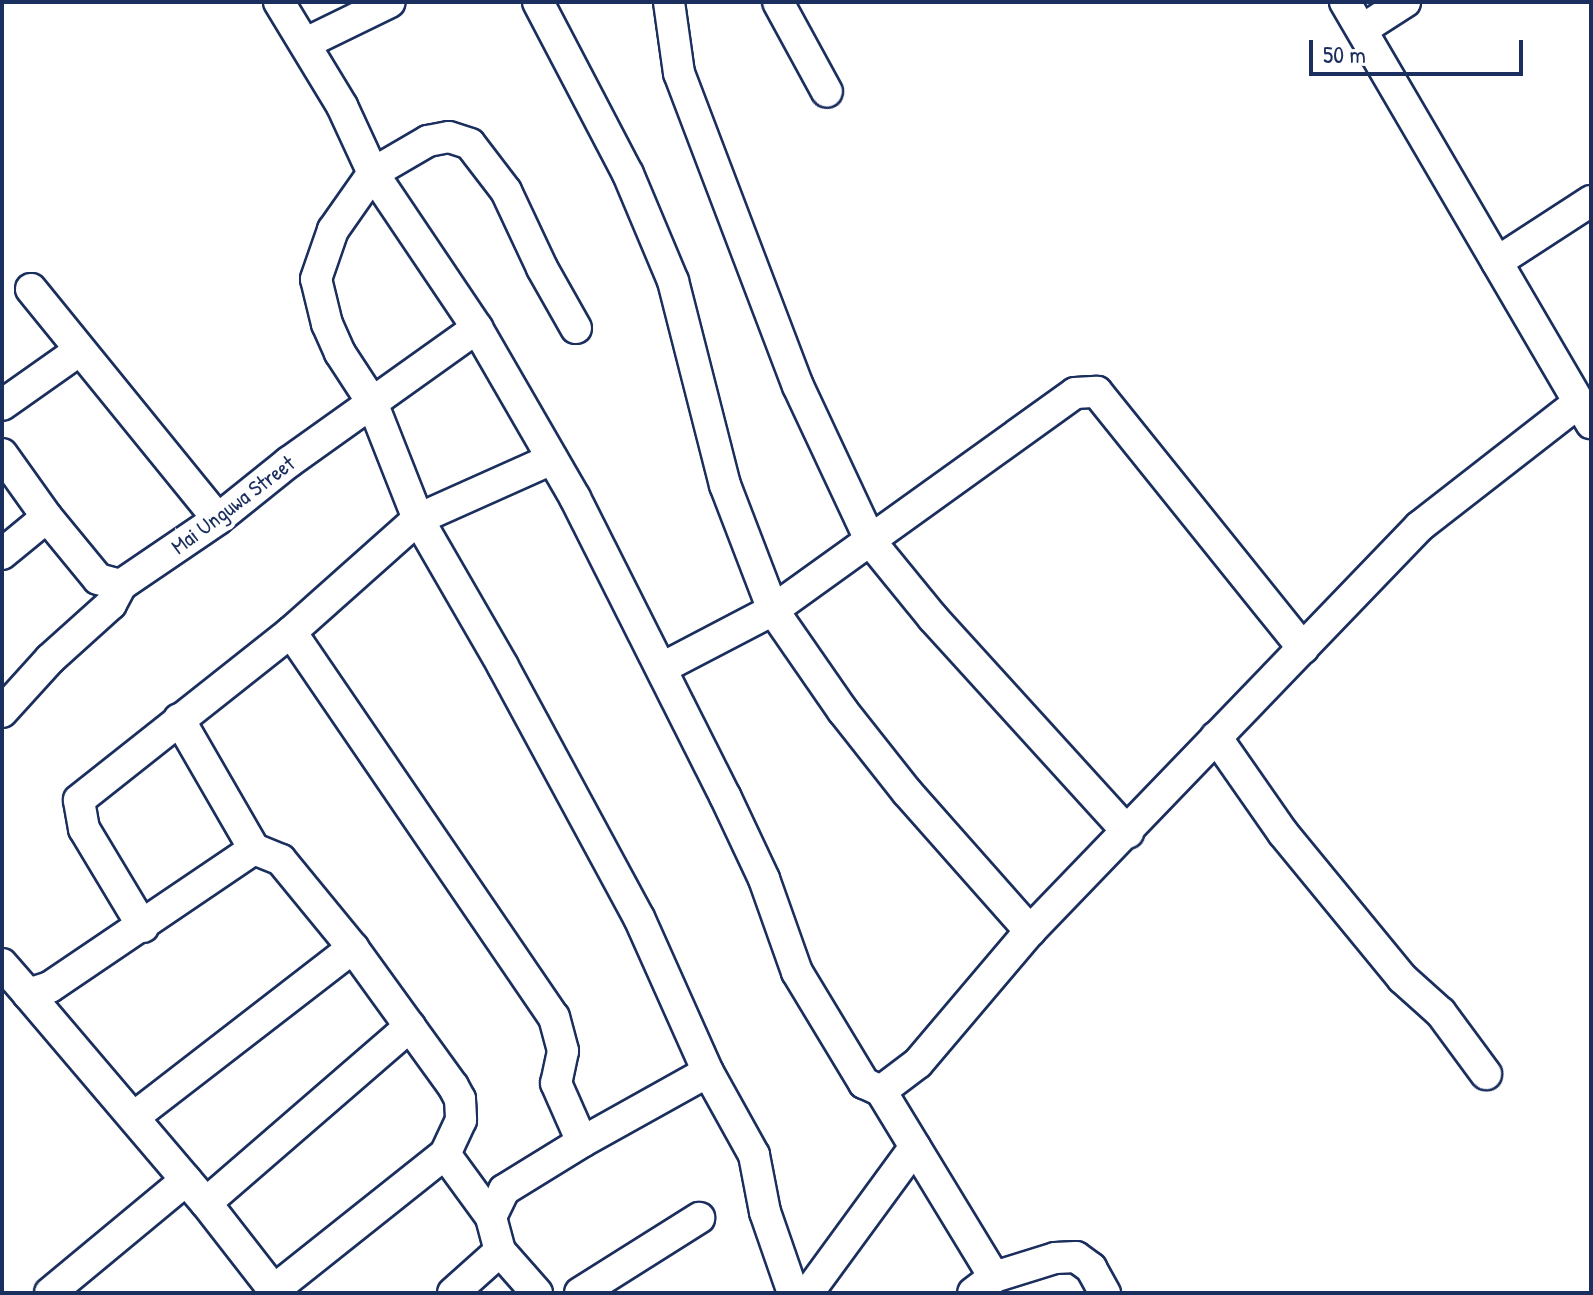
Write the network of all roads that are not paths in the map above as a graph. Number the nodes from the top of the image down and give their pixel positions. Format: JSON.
{"nodes":[{"id":1,"x":279,"y":2,"type":"edge"},
{"id":2,"x":390,"y":2,"type":"edge"},
{"id":3,"x":538,"y":2,"type":"edge"},
{"id":4,"x":669,"y":2,"type":"edge"},
{"id":5,"x":778,"y":2,"type":"edge"},
{"id":6,"x":1345,"y":2,"type":"edge"},
{"id":7,"x":1405,"y":2,"type":"edge"},
{"id":8,"x":1363,"y":29,"type":"junction"},
{"id":9,"x":306,"y":43,"type":"junction"},
{"id":10,"x":827,"y":92,"type":"dead end"},
{"id":11,"x":373,"y":173,"type":"junction"},
{"id":12,"x":1591,"y":201,"type":"edge"},
{"id":13,"x":1497,"y":262,"type":"junction"},
{"id":14,"x":31,"y":289,"type":"dead end"},
{"id":15,"x":477,"y":328,"type":"junction"},
{"id":16,"x":576,"y":328,"type":"dead end"},
{"id":17,"x":80,"y":350,"type":"junction"},
{"id":18,"x":372,"y":402,"type":"junction"},
{"id":19,"x":2,"y":405,"type":"edge"},
{"id":20,"x":1584,"y":413,"type":"edge"},
{"id":21,"x":2,"y":454,"type":"edge"},
{"id":22,"x":552,"y":459,"type":"junction"},
{"id":23,"x":47,"y":517,"type":"junction"},
{"id":24,"x":218,"y":519,"type":"junction"},
{"id":25,"x":418,"y":519,"type":"junction"},
{"id":26,"x":871,"y":542,"type":"junction"},
{"id":27,"x":2,"y":554,"type":"edge"},
{"id":28,"x":121,"y":585,"type":"junction"},
{"id":29,"x":773,"y":610,"type":"junction"},
{"id":30,"x":291,"y":632,"type":"junction"},
{"id":31,"x":1303,"y":648,"type":"junction"},
{"id":32,"x":662,"y":668,"type":"junction"},
{"id":33,"x":2,"y":712,"type":"edge"},
{"id":34,"x":179,"y":719,"type":"junction"},
{"id":35,"x":1216,"y":737,"type":"junction"},
{"id":36,"x":1128,"y":832,"type":"junction"},
{"id":37,"x":254,"y":849,"type":"junction"},
{"id":38,"x":143,"y":927,"type":"junction"},
{"id":39,"x":1030,"y":931,"type":"junction"},
{"id":40,"x":353,"y":948,"type":"junction"},
{"id":41,"x":2,"y":964,"type":"edge"},
{"id":42,"x":28,"y":994,"type":"junction"},
{"id":43,"x":410,"y":1026,"type":"junction"},
{"id":44,"x":708,"y":1072,"type":"junction"},
{"id":45,"x":1486,"y":1074,"type":"dead end"},
{"id":46,"x":881,"y":1091,"type":"junction"},
{"id":47,"x":134,"y":1117,"type":"junction"},
{"id":48,"x":582,"y":1142,"type":"junction"},
{"id":49,"x":915,"y":1147,"type":"junction"},
{"id":50,"x":445,"y":1154,"type":"junction"},
{"id":51,"x":186,"y":1180,"type":"junction"},
{"id":52,"x":206,"y":1203,"type":"junction"},
{"id":53,"x":491,"y":1217,"type":"junction"},
{"id":54,"x":699,"y":1218,"type":"dead end"},
{"id":55,"x":500,"y":1251,"type":"junction"},
{"id":56,"x":984,"y":1285,"type":"edge"},
{"id":57,"x":275,"y":1292,"type":"edge"},
{"id":58,"x":50,"y":1293,"type":"edge"},
{"id":59,"x":453,"y":1293,"type":"edge"},
{"id":60,"x":537,"y":1293,"type":"edge"},
{"id":61,"x":580,"y":1293,"type":"edge"},
{"id":62,"x":793,"y":1293,"type":"edge"},
{"id":63,"x":808,"y":1293,"type":"edge"},
{"id":64,"x":1105,"y":1293,"type":"edge"}],
"edges":[{"from":1,"to":9,"type":"street"},
{"from":2,"to":9,"type":"street"},
{"from":3,"to":29,"type":"street"},
{"from":4,"to":26,"type":"street"},
{"from":5,"to":10,"type":"street"},
{"from":6,"to":8,"type":"street"},
{"from":7,"to":8,"type":"street"},
{"from":8,"to":13,"type":"street"},
{"from":9,"to":11,"type":"street"},
{"from":11,"to":15,"type":"street"},
{"from":11,"to":16,"type":"street"},
{"from":11,"to":18,"type":"street"},
{"from":12,"to":13,"type":"street"},
{"from":13,"to":20,"type":"street"},
{"from":14,"to":17,"type":"street"},
{"from":15,"to":18,"type":"street","name":"Mai Unguwa Street"},
{"from":15,"to":22,"type":"street"},
{"from":17,"to":19,"type":"street"},
{"from":17,"to":24,"type":"street"},
{"from":18,"to":24,"type":"street","name":"Mai Unguwa Street"},
{"from":18,"to":25,"type":"street"},
{"from":20,"to":31,"type":"street"},
{"from":21,"to":23,"type":"street"},
{"from":22,"to":25,"type":"street"},
{"from":22,"to":32,"type":"street"},
{"from":23,"to":27,"type":"street"},
{"from":23,"to":28,"type":"street"},
{"from":24,"to":28,"type":"street","name":"Mai Unguwa Street"},
{"from":25,"to":30,"type":"street"},
{"from":25,"to":44,"type":"street"},
{"from":26,"to":29,"type":"street"},
{"from":26,"to":31,"type":"street"},
{"from":26,"to":36,"type":"street"},
{"from":28,"to":33,"type":"street","name":"Mai Unguwa Street"},
{"from":29,"to":32,"type":"street"},
{"from":29,"to":39,"type":"street"},
{"from":30,"to":34,"type":"street"},
{"from":30,"to":48,"type":"street"},
{"from":31,"to":35,"type":"street"},
{"from":32,"to":46,"type":"street"},
{"from":34,"to":37,"type":"street"},
{"from":34,"to":38,"type":"street"},
{"from":35,"to":36,"type":"street"},
{"from":35,"to":45,"type":"street"},
{"from":36,"to":39,"type":"street"},
{"from":37,"to":38,"type":"street"},
{"from":37,"to":40,"type":"street"},
{"from":38,"to":42,"type":"street"},
{"from":39,"to":46,"type":"street"},
{"from":40,"to":43,"type":"street"},
{"from":40,"to":47,"type":"street"},
{"from":41,"to":42,"type":"street"},
{"from":42,"to":47,"type":"street"},
{"from":43,"to":50,"type":"street"},
{"from":43,"to":52,"type":"street"},
{"from":44,"to":48,"type":"street"},
{"from":44,"to":62,"type":"street"},
{"from":46,"to":49,"type":"street"},
{"from":47,"to":51,"type":"street"},
{"from":48,"to":53,"type":"street"},
{"from":49,"to":56,"type":"street"},
{"from":49,"to":63,"type":"street"},
{"from":50,"to":53,"type":"street"},
{"from":50,"to":57,"type":"street"},
{"from":51,"to":52,"type":"street"},
{"from":51,"to":58,"type":"street"},
{"from":52,"to":57,"type":"street"},
{"from":53,"to":55,"type":"street"},
{"from":54,"to":61,"type":"street"},
{"from":55,"to":59,"type":"street"},
{"from":55,"to":60,"type":"street"},
{"from":56,"to":64,"type":"street"}]}
